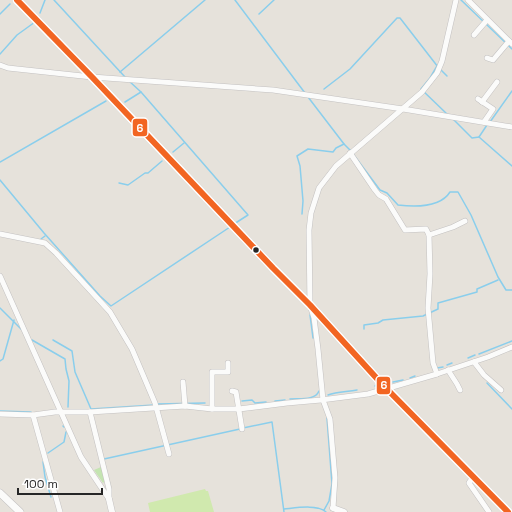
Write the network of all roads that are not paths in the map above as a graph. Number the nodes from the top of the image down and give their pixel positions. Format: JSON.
{"nodes":[{"id":1,"x":17,"y":0,"type":"edge"},
{"id":2,"x":456,"y":0,"type":"edge"},
{"id":3,"x":468,"y":0,"type":"edge"},
{"id":4,"x":487,"y":20,"type":"junction"},
{"id":5,"x":474,"y":35,"type":"dead end"},
{"id":6,"x":509,"y":43,"type":"edge"},
{"id":7,"x":487,"y":58,"type":"dead end"},
{"id":8,"x":0,"y":65,"type":"edge"},
{"id":9,"x":92,"y":77,"type":"junction"},
{"id":10,"x":497,"y":82,"type":"dead end"},
{"id":11,"x":403,"y":109,"type":"junction"},
{"id":12,"x":487,"y":123,"type":"junction"},
{"id":13,"x":512,"y":127,"type":"edge"},
{"id":14,"x":351,"y":152,"type":"junction"},
{"id":15,"x":465,"y":222,"type":"dead end"},
{"id":16,"x":0,"y":234,"type":"edge"},
{"id":17,"x":428,"y":235,"type":"junction"},
{"id":18,"x":0,"y":276,"type":"edge"},
{"id":19,"x":310,"y":305,"type":"junction"},
{"id":20,"x":512,"y":347,"type":"edge"},
{"id":21,"x":474,"y":362,"type":"junction"},
{"id":22,"x":228,"y":364,"type":"dead end"},
{"id":23,"x":448,"y":370,"type":"junction"},
{"id":24,"x":437,"y":374,"type":"junction"},
{"id":25,"x":183,"y":382,"type":"dead end"},
{"id":26,"x":387,"y":388,"type":"junction"},
{"id":27,"x":232,"y":390,"type":"dead end"},
{"id":28,"x":460,"y":390,"type":"dead end"},
{"id":29,"x":500,"y":390,"type":"dead end"},
{"id":30,"x":323,"y":400,"type":"junction"},
{"id":31,"x":185,"y":403,"type":"junction"},
{"id":32,"x":155,"y":405,"type":"junction"},
{"id":33,"x":212,"y":409,"type":"junction"},
{"id":34,"x":239,"y":409,"type":"junction"},
{"id":35,"x":62,"y":412,"type":"junction"},
{"id":36,"x":90,"y":412,"type":"junction"},
{"id":37,"x":0,"y":414,"type":"edge"},
{"id":38,"x":33,"y":415,"type":"junction"},
{"id":39,"x":242,"y":428,"type":"dead end"},
{"id":40,"x":170,"y":454,"type":"dead end"},
{"id":41,"x":473,"y":477,"type":"junction"},
{"id":42,"x":0,"y":493,"type":"edge"},
{"id":43,"x":109,"y":499,"type":"junction"},
{"id":44,"x":332,"y":510,"type":"edge"},
{"id":45,"x":20,"y":512,"type":"edge"},
{"id":46,"x":60,"y":512,"type":"edge"},
{"id":47,"x":112,"y":512,"type":"edge"},
{"id":48,"x":344,"y":512,"type":"edge"},
{"id":49,"x":489,"y":512,"type":"edge"},
{"id":50,"x":508,"y":512,"type":"edge"}],
"edges":[{"from":1,"to":9,"type":"highway"},
{"from":2,"to":11,"type":"street"},
{"from":3,"to":4,"type":"street"},
{"from":4,"to":5,"type":"street"},
{"from":4,"to":6,"type":"street"},
{"from":6,"to":7,"type":"street"},
{"from":8,"to":9,"type":"street"},
{"from":9,"to":11,"type":"street"},
{"from":9,"to":19,"type":"highway"},
{"from":10,"to":12,"type":"street"},
{"from":11,"to":12,"type":"street"},
{"from":11,"to":14,"type":"street"},
{"from":12,"to":13,"type":"street"},
{"from":14,"to":17,"type":"street"},
{"from":14,"to":19,"type":"street"},
{"from":15,"to":17,"type":"street"},
{"from":16,"to":32,"type":"street"},
{"from":17,"to":24,"type":"street"},
{"from":18,"to":35,"type":"street"},
{"from":19,"to":26,"type":"highway"},
{"from":19,"to":30,"type":"street"},
{"from":20,"to":21,"type":"street"},
{"from":21,"to":23,"type":"street"},
{"from":21,"to":29,"type":"street"},
{"from":22,"to":33,"type":"street"},
{"from":23,"to":24,"type":"street"},
{"from":23,"to":28,"type":"street"},
{"from":24,"to":26,"type":"street"},
{"from":25,"to":31,"type":"street"},
{"from":26,"to":30,"type":"street"},
{"from":26,"to":41,"type":"highway"},
{"from":27,"to":34,"type":"street"},
{"from":30,"to":34,"type":"street"},
{"from":30,"to":44,"type":"street"},
{"from":31,"to":32,"type":"street"},
{"from":31,"to":33,"type":"street"},
{"from":32,"to":36,"type":"street"},
{"from":32,"to":40,"type":"street"},
{"from":33,"to":34,"type":"street"},
{"from":34,"to":39,"type":"street"},
{"from":35,"to":36,"type":"street"},
{"from":35,"to":38,"type":"street"},
{"from":35,"to":43,"type":"street"},
{"from":36,"to":43,"type":"street"},
{"from":37,"to":38,"type":"street"},
{"from":38,"to":46,"type":"street"},
{"from":41,"to":49,"type":"street"},
{"from":41,"to":50,"type":"highway"},
{"from":42,"to":45,"type":"main road"},
{"from":43,"to":47,"type":"street"},
{"from":44,"to":48,"type":"street"}]}
